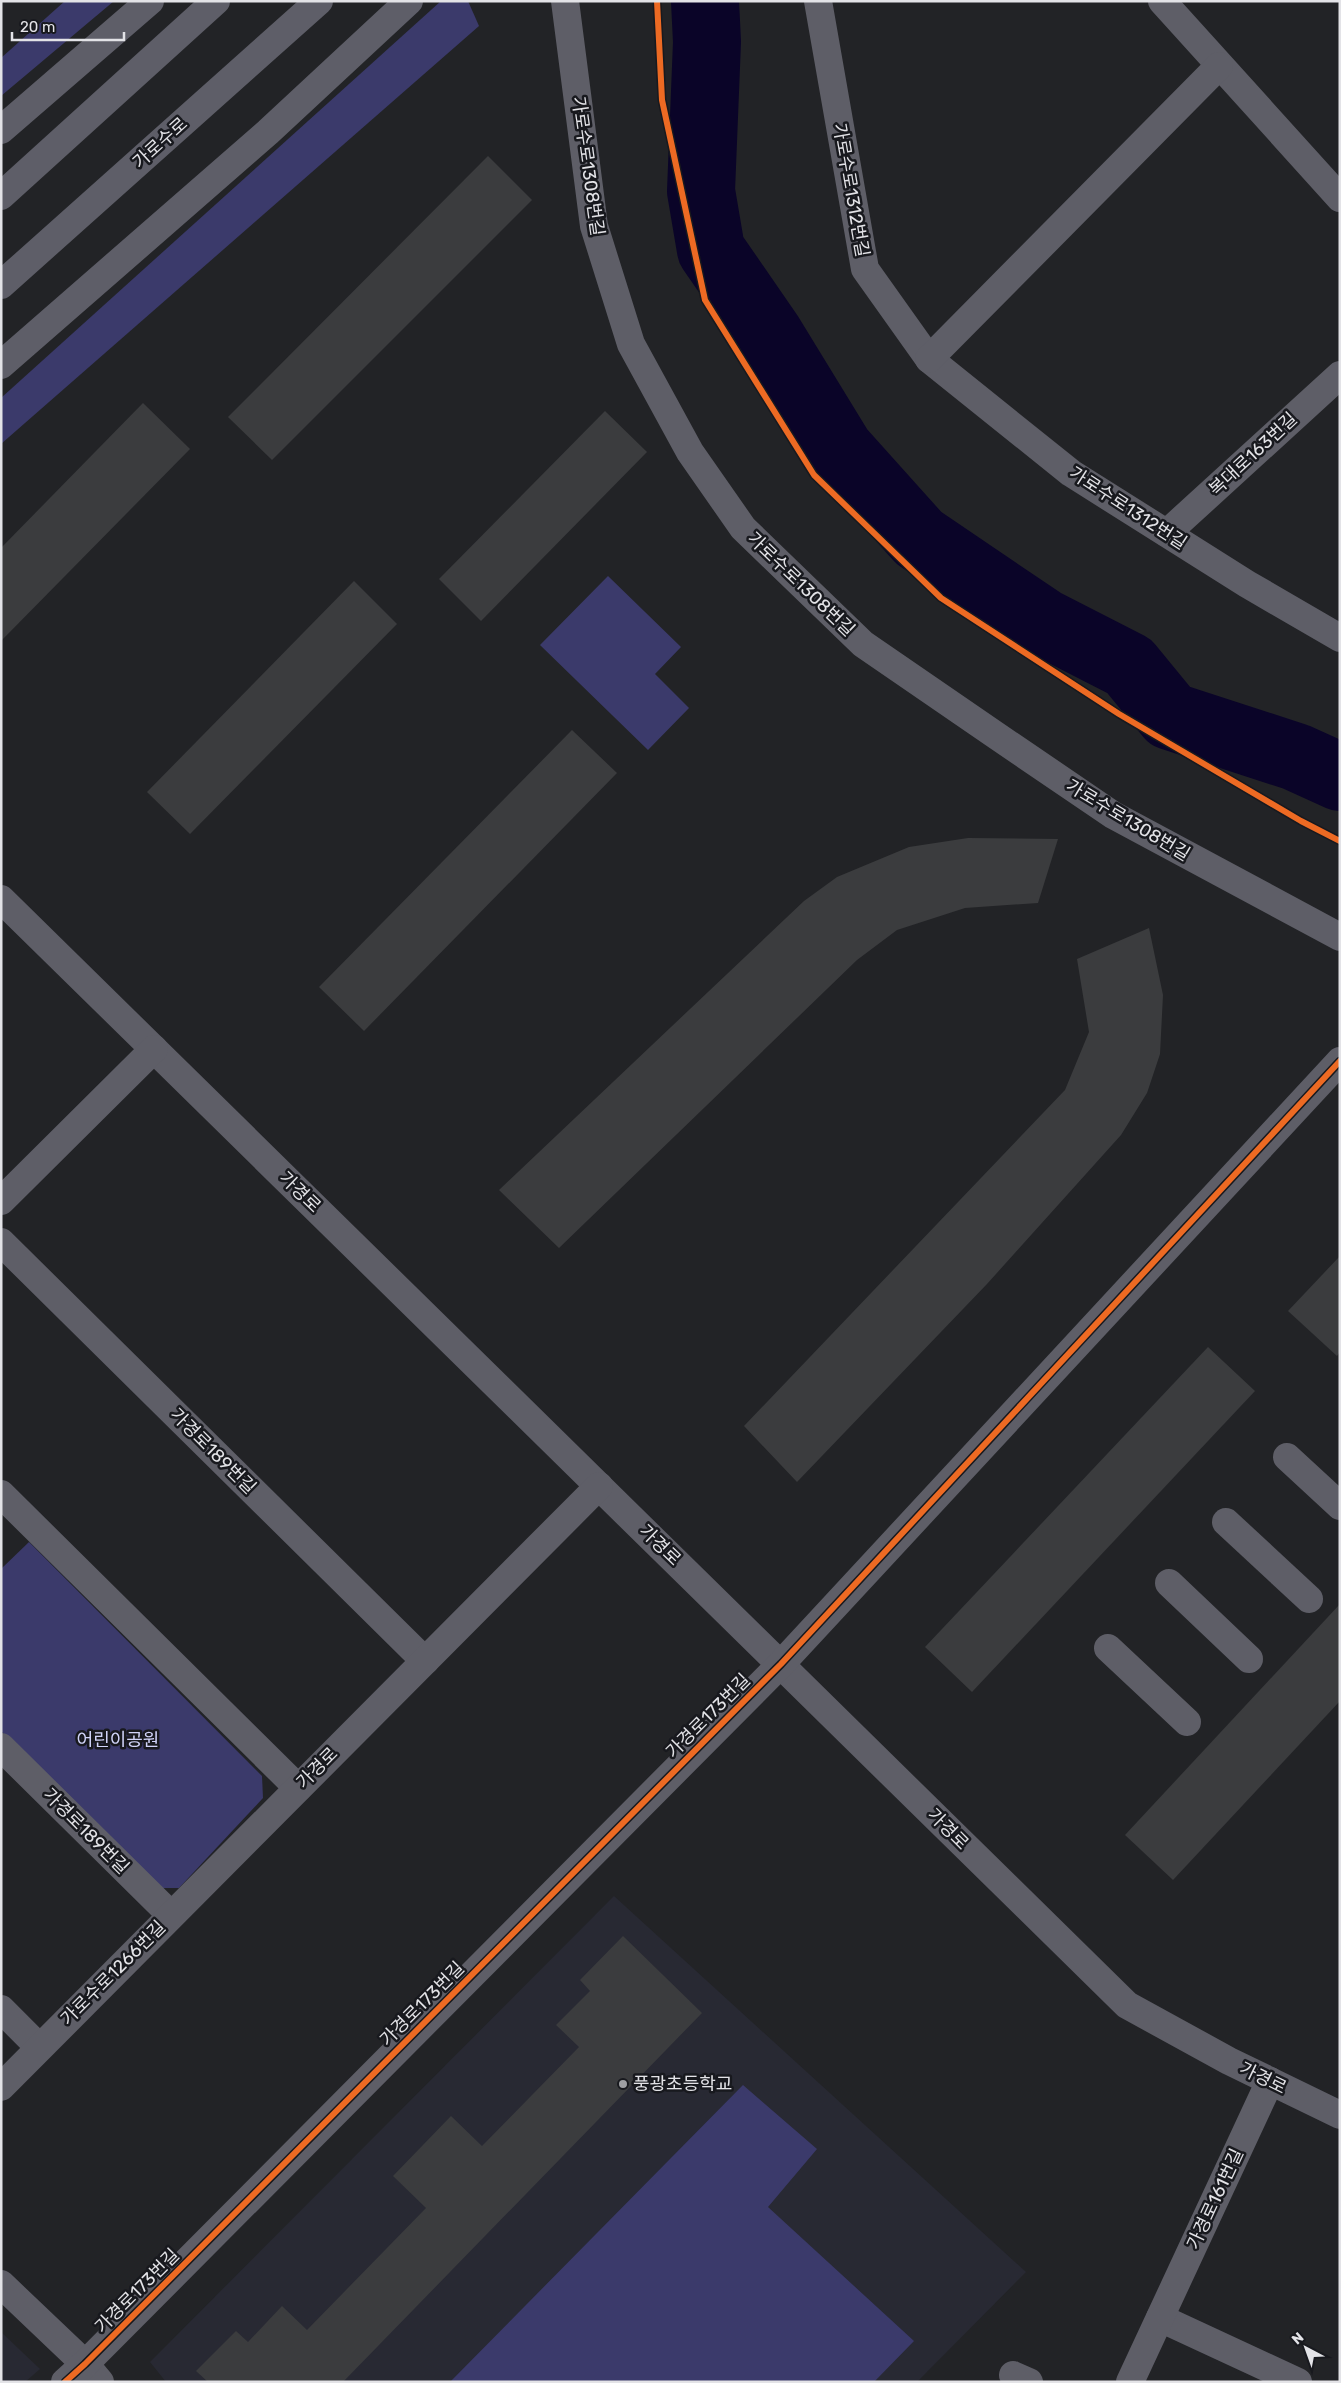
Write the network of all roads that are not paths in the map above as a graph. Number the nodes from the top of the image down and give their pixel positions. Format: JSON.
{"nodes":[{"id":1,"x":150,"y":1,"type":"edge"},
{"id":2,"x":216,"y":1,"type":"edge"},
{"id":3,"x":319,"y":1,"type":"edge"},
{"id":4,"x":409,"y":1,"type":"edge"},
{"id":5,"x":565,"y":1,"type":"edge"},
{"id":6,"x":1162,"y":1,"type":"edge"},
{"id":7,"x":823,"y":4,"type":"edge"},
{"id":8,"x":1219,"y":66,"type":"junction"},
{"id":9,"x":1,"y":130,"type":"edge"},
{"id":10,"x":1,"y":196,"type":"edge"},
{"id":11,"x":1340,"y":198,"type":"edge"},
{"id":12,"x":1,"y":284,"type":"edge"},
{"id":13,"x":930,"y":360,"type":"junction"},
{"id":14,"x":1,"y":365,"type":"edge"},
{"id":15,"x":1340,"y":375,"type":"edge"},
{"id":16,"x":1167,"y":533,"type":"junction"},
{"id":17,"x":1340,"y":638,"type":"edge"},
{"id":18,"x":1,"y":898,"type":"edge"},
{"id":19,"x":1340,"y":937,"type":"edge"},
{"id":20,"x":154,"y":1048,"type":"junction"},
{"id":21,"x":1340,"y":1061,"type":"edge"},
{"id":22,"x":1,"y":1201,"type":"edge"},
{"id":23,"x":1,"y":1242,"type":"edge"},
{"id":24,"x":1286,"y":1457,"type":"dead end"},
{"id":25,"x":599,"y":1486,"type":"junction"},
{"id":26,"x":1,"y":1494,"type":"edge"},
{"id":27,"x":1340,"y":1506,"type":"edge"},
{"id":28,"x":1226,"y":1522,"type":"dead end"},
{"id":29,"x":1169,"y":1583,"type":"dead end"},
{"id":30,"x":1309,"y":1599,"type":"dead end"},
{"id":31,"x":1108,"y":1648,"type":"dead end"},
{"id":32,"x":1249,"y":1660,"type":"dead end"},
{"id":33,"x":425,"y":1661,"type":"junction"},
{"id":34,"x":781,"y":1664,"type":"junction"},
{"id":35,"x":1187,"y":1722,"type":"dead end"},
{"id":36,"x":1,"y":1747,"type":"edge"},
{"id":37,"x":298,"y":1788,"type":"junction"},
{"id":38,"x":226,"y":1860,"type":"joint"},
{"id":39,"x":171,"y":1915,"type":"junction"},
{"id":40,"x":1,"y":2009,"type":"edge"},
{"id":41,"x":39,"y":2047,"type":"junction"},
{"id":42,"x":1270,"y":2081,"type":"junction"},
{"id":43,"x":1,"y":2087,"type":"edge"},
{"id":44,"x":1340,"y":2115,"type":"edge"},
{"id":45,"x":1,"y":2284,"type":"edge"},
{"id":46,"x":1160,"y":2318,"type":"junction"},
{"id":47,"x":93,"y":2373,"type":"edge"},
{"id":48,"x":65,"y":2382,"type":"edge"},
{"id":49,"x":1130,"y":2382,"type":"edge"},
{"id":50,"x":1298,"y":2382,"type":"edge"}],
"edges":[{"from":1,"to":9,"type":"main road"},
{"from":2,"to":10,"type":"main road"},
{"from":3,"to":12,"type":"main road","name":"가로수로"},
{"from":4,"to":14,"type":"main road"},
{"from":5,"to":19,"type":"street","name":"가로수로1308번길"},
{"from":6,"to":8,"type":"street"},
{"from":7,"to":13,"type":"street","name":"가로수로1312번길"},
{"from":8,"to":11,"type":"street"},
{"from":8,"to":13,"type":"street"},
{"from":13,"to":16,"type":"street","name":"가로수로1312번길"},
{"from":15,"to":16,"type":"street","name":"복대로163번길"},
{"from":16,"to":17,"type":"street","name":"가로수로1312번길"},
{"from":18,"to":20,"type":"street","name":"가경로"},
{"from":20,"to":22,"type":"street"},
{"from":20,"to":25,"type":"street","name":"가경로"},
{"from":21,"to":34,"type":"street","name":"가경로173번길"},
{"from":23,"to":33,"type":"street","name":"가경로189번길"},
{"from":24,"to":27,"type":"street"},
{"from":25,"to":33,"type":"street","name":"가경로"},
{"from":25,"to":34,"type":"street","name":"가경로"},
{"from":26,"to":37,"type":"street"},
{"from":28,"to":30,"type":"street"},
{"from":29,"to":32,"type":"street"},
{"from":31,"to":35,"type":"street"},
{"from":33,"to":37,"type":"street","name":"가경로"},
{"from":34,"to":42,"type":"street","name":"가경로"},
{"from":34,"to":47,"type":"street","name":"가경로173번길"},
{"from":36,"to":39,"type":"street","name":"가경로189번길"},
{"from":37,"to":38,"type":"street","name":"가경로"},
{"from":38,"to":39,"type":"street","name":"가로수로1266번길"},
{"from":39,"to":41,"type":"street","name":"가로수로1266번길"},
{"from":40,"to":41,"type":"street"},
{"from":41,"to":43,"type":"street","name":"가로수로1266번길"},
{"from":42,"to":44,"type":"street","name":"가경로"},
{"from":42,"to":46,"type":"street","name":"가경로161번길"},
{"from":45,"to":47,"type":"street"},
{"from":46,"to":49,"type":"street","name":"가경로161번길"},
{"from":46,"to":50,"type":"street"},
{"from":47,"to":48,"type":"street","name":"가경로173번길"}]}
